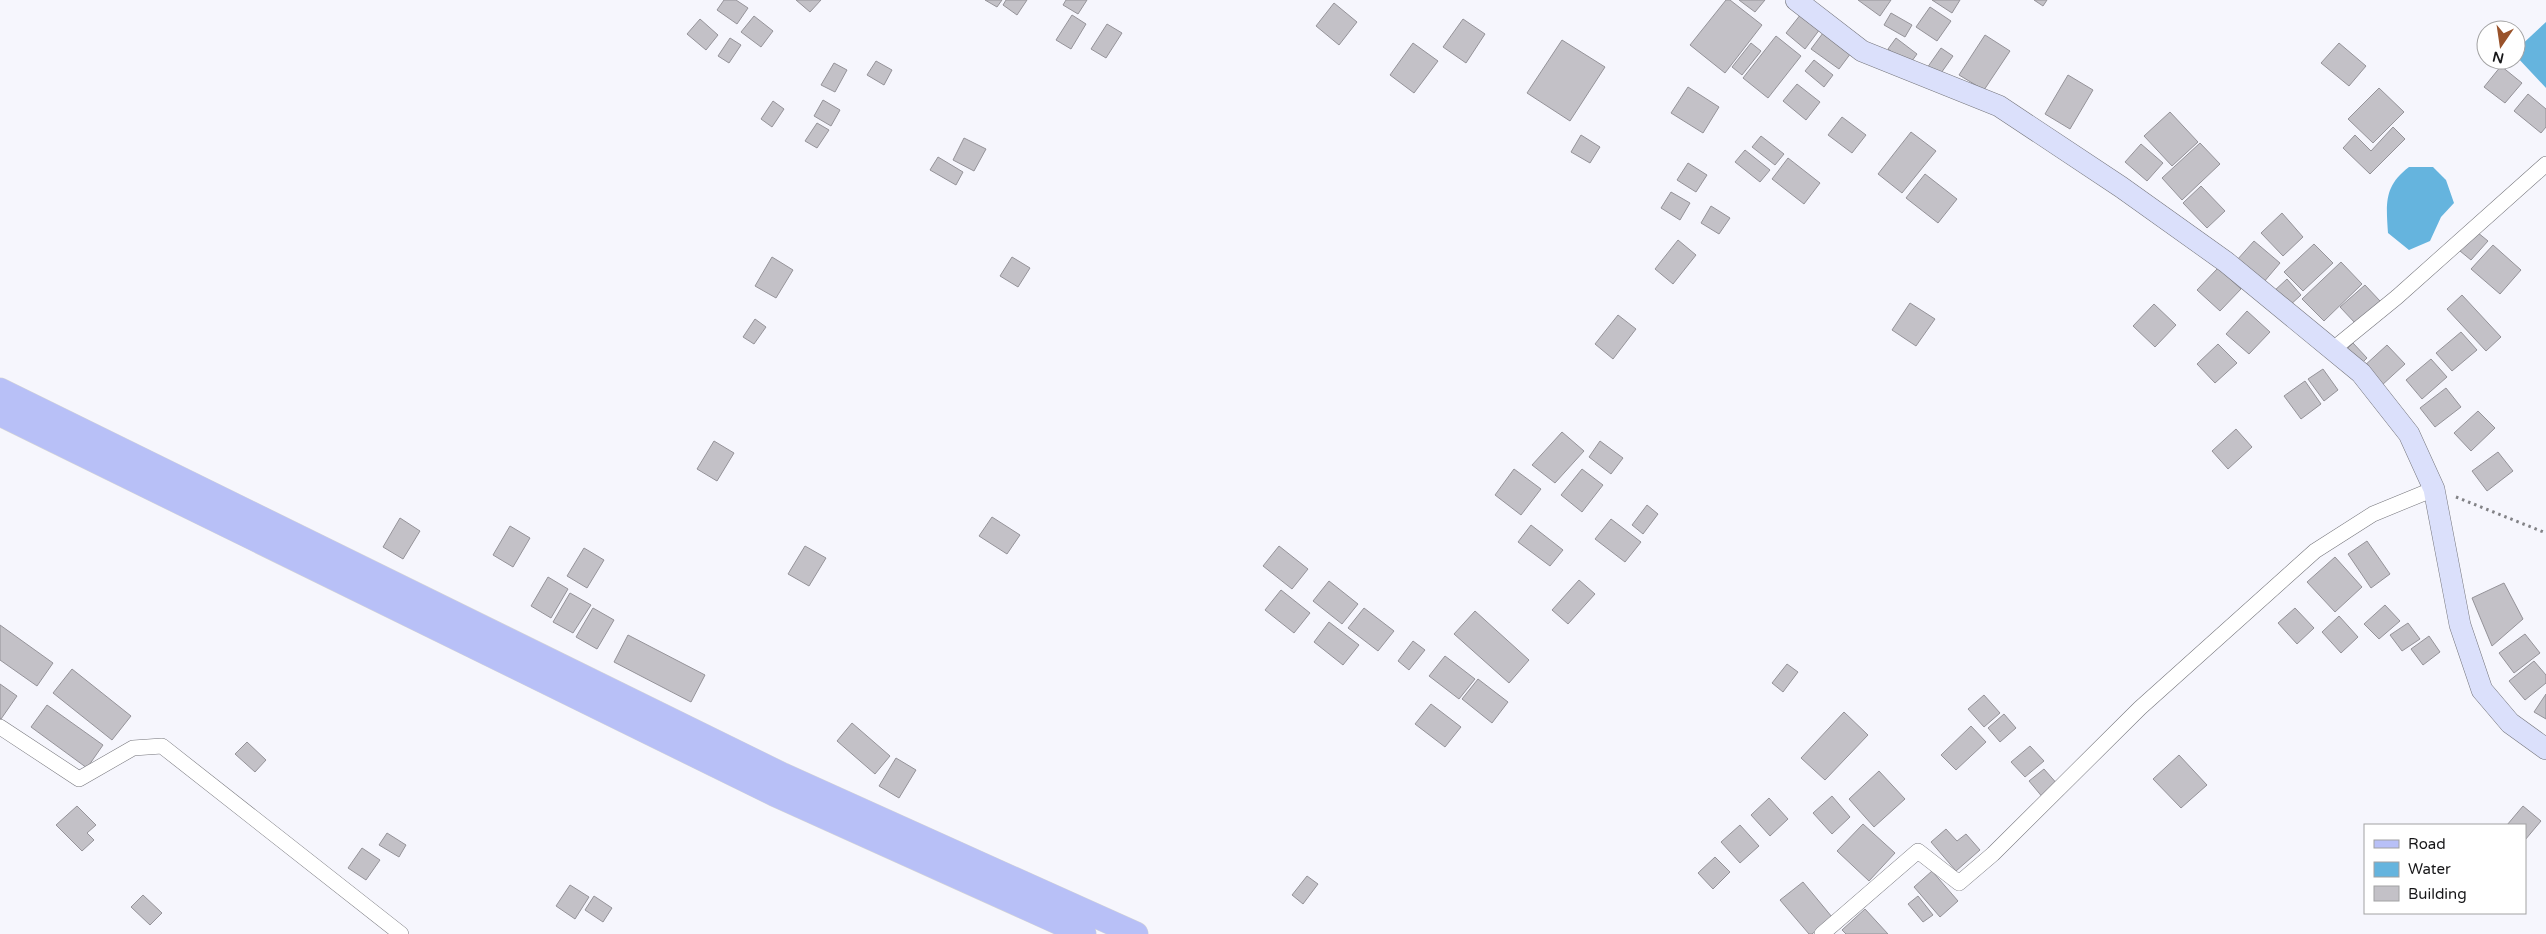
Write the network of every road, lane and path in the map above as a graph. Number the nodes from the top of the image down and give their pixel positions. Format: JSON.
{"nodes":[{"id":1,"x":1796,"y":0,"type":"edge"},
{"id":2,"x":2546,"y":164,"type":"edge"},
{"id":3,"x":2332,"y":350,"type":"junction"},
{"id":4,"x":0,"y":390,"type":"edge"},
{"id":5,"x":0,"y":414,"type":"edge"},
{"id":6,"x":2434,"y":489,"type":"junction"},
{"id":7,"x":2546,"y":533,"type":"edge"},
{"id":8,"x":0,"y":727,"type":"edge"},
{"id":9,"x":2546,"y":749,"type":"edge"},
{"id":10,"x":401,"y":934,"type":"edge"},
{"id":11,"x":1084,"y":934,"type":"edge"},
{"id":12,"x":1136,"y":934,"type":"edge"},
{"id":13,"x":1822,"y":934,"type":"edge"}],
"edges":[{"from":1,"to":3,"type":"street"},
{"from":2,"to":3,"type":"street"},
{"from":3,"to":6,"type":"street"},
{"from":4,"to":12,"type":"main road"},
{"from":5,"to":11,"type":"main road"},
{"from":6,"to":7,"type":"path"},
{"from":6,"to":9,"type":"street"},
{"from":6,"to":13,"type":"street"},
{"from":8,"to":10,"type":"street"}]}
